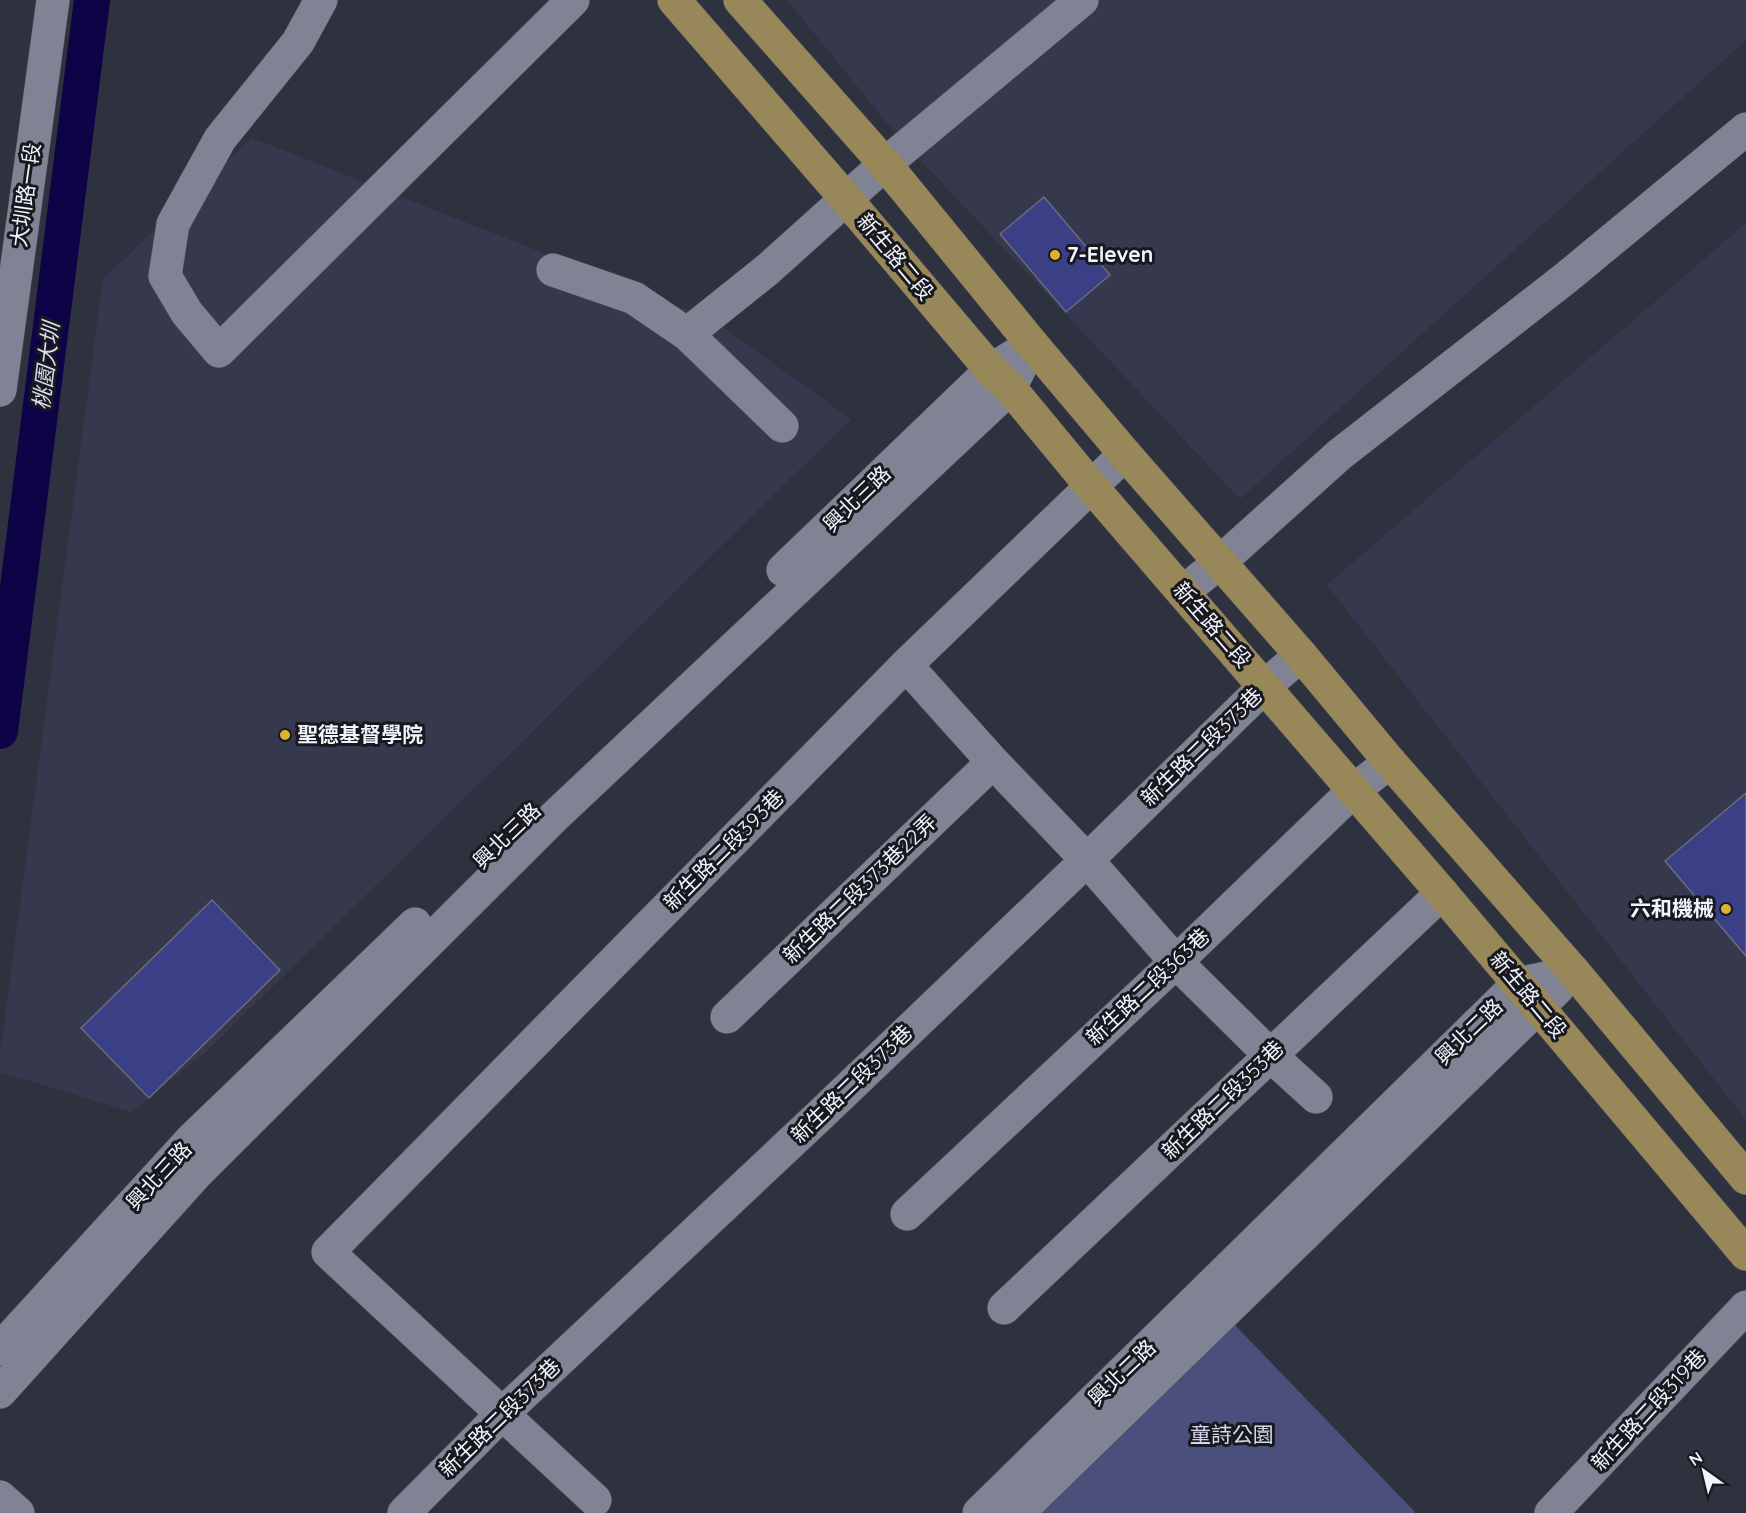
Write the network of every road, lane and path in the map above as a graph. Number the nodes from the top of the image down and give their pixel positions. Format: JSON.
{"nodes":[{"id":1,"x":53,"y":0,"type":"edge"},
{"id":2,"x":321,"y":0,"type":"edge"},
{"id":3,"x":573,"y":0,"type":"edge"},
{"id":4,"x":674,"y":0,"type":"edge"},
{"id":5,"x":740,"y":0,"type":"edge"},
{"id":6,"x":1082,"y":0,"type":"edge"},
{"id":7,"x":1746,"y":129,"type":"edge"},
{"id":8,"x":885,"y":164,"type":"junction"},
{"id":9,"x":847,"y":200,"type":"junction"},
{"id":10,"x":8,"y":267,"type":"edge"},
{"id":11,"x":553,"y":270,"type":"dead end"},
{"id":12,"x":687,"y":334,"type":"junction"},
{"id":13,"x":1032,"y":344,"type":"junction"},
{"id":14,"x":1000,"y":379,"type":"junction"},
{"id":15,"x":0,"y":390,"type":"edge"},
{"id":16,"x":782,"y":426,"type":"dead end"},
{"id":17,"x":1125,"y":454,"type":"junction"},
{"id":18,"x":1090,"y":486,"type":"junction"},
{"id":19,"x":1220,"y":562,"type":"junction"},
{"id":20,"x":1183,"y":592,"type":"junction"},
{"id":21,"x":1300,"y":655,"type":"junction"},
{"id":22,"x":906,"y":665,"type":"junction"},
{"id":23,"x":1265,"y":686,"type":"junction"},
{"id":24,"x":993,"y":762,"type":"junction"},
{"id":25,"x":1390,"y":762,"type":"junction"},
{"id":26,"x":1354,"y":790,"type":"junction"},
{"id":27,"x":1087,"y":860,"type":"junction"},
{"id":28,"x":1442,"y":893,"type":"junction"},
{"id":29,"x":1176,"y":962,"type":"junction"},
{"id":30,"x":1574,"y":972,"type":"junction"},
{"id":31,"x":1529,"y":996,"type":"junction"},
{"id":32,"x":727,"y":1017,"type":"dead end"},
{"id":33,"x":1270,"y":1055,"type":"junction"},
{"id":34,"x":1317,"y":1097,"type":"dead end"},
{"id":35,"x":1746,"y":1178,"type":"edge"},
{"id":36,"x":907,"y":1214,"type":"dead end"},
{"id":37,"x":1746,"y":1254,"type":"edge"},
{"id":38,"x":1746,"y":1307,"type":"edge"},
{"id":39,"x":1004,"y":1308,"type":"dead end"},
{"id":40,"x":0,"y":1349,"type":"edge"},
{"id":41,"x":0,"y":1392,"type":"edge"},
{"id":42,"x":502,"y":1414,"type":"junction"},
{"id":43,"x":0,"y":1497,"type":"edge"},
{"id":44,"x":595,"y":1500,"type":"dead end"},
{"id":45,"x":18,"y":1513,"type":"edge"},
{"id":46,"x":404,"y":1513,"type":"edge"},
{"id":47,"x":979,"y":1513,"type":"edge"},
{"id":48,"x":1018,"y":1513,"type":"edge"},
{"id":49,"x":1551,"y":1513,"type":"edge"}],
"edges":[{"from":1,"to":10,"type":"street","name":"大圳路一段"},
{"from":2,"to":3,"type":"street"},
{"from":4,"to":9,"type":"main road","name":"新生路二段"},
{"from":5,"to":8,"type":"main road"},
{"from":6,"to":8,"type":"street"},
{"from":7,"to":19,"type":"street"},
{"from":8,"to":9,"type":"street"},
{"from":8,"to":13,"type":"main road"},
{"from":9,"to":12,"type":"street"},
{"from":9,"to":14,"type":"main road","name":"新生路二段"},
{"from":10,"to":15,"type":"street","name":"大圳路一段"},
{"from":11,"to":12,"type":"street"},
{"from":12,"to":16,"type":"street"},
{"from":13,"to":14,"type":"street","name":"興北三路"},
{"from":13,"to":17,"type":"main road"},
{"from":14,"to":18,"type":"main road","name":"新生路二段"},
{"from":14,"to":40,"type":"street","name":"興北三路"},
{"from":14,"to":41,"type":"street"},
{"from":17,"to":18,"type":"street","name":"新生路二段393巷"},
{"from":17,"to":19,"type":"main road"},
{"from":18,"to":20,"type":"main road","name":"新生路二段"},
{"from":18,"to":22,"type":"street","name":"新生路二段393巷"},
{"from":19,"to":20,"type":"street"},
{"from":19,"to":21,"type":"main road"},
{"from":20,"to":23,"type":"main road","name":"新生路二段"},
{"from":21,"to":23,"type":"street","name":"新生路二段373巷"},
{"from":21,"to":25,"type":"main road"},
{"from":22,"to":24,"type":"street"},
{"from":22,"to":42,"type":"street","name":"新生路二段393巷"},
{"from":23,"to":26,"type":"main road","name":"新生路二段"},
{"from":23,"to":27,"type":"street","name":"新生路二段373巷"},
{"from":24,"to":27,"type":"street"},
{"from":24,"to":32,"type":"street","name":"新生路二段373巷22弄"},
{"from":25,"to":26,"type":"street","name":"新生路二段363巷"},
{"from":25,"to":30,"type":"main road"},
{"from":26,"to":28,"type":"main road","name":"新生路二段"},
{"from":26,"to":29,"type":"street","name":"新生路二段363巷"},
{"from":27,"to":29,"type":"street"},
{"from":27,"to":42,"type":"street","name":"新生路二段373巷"},
{"from":28,"to":31,"type":"main road","name":"新生路二段"},
{"from":28,"to":33,"type":"street","name":"新生路二段353巷"},
{"from":29,"to":33,"type":"street"},
{"from":29,"to":36,"type":"street","name":"新生路二段363巷"},
{"from":30,"to":31,"type":"street","name":"興北二路"},
{"from":30,"to":35,"type":"main road"},
{"from":31,"to":37,"type":"main road","name":"新生路二段"},
{"from":31,"to":47,"type":"street","name":"興北二路"},
{"from":31,"to":48,"type":"street","name":"興北二路"},
{"from":33,"to":34,"type":"street"},
{"from":33,"to":39,"type":"street","name":"新生路二段353巷"},
{"from":38,"to":49,"type":"street","name":"新生路二段319巷"},
{"from":42,"to":44,"type":"street"},
{"from":42,"to":46,"type":"street","name":"新生路二段373巷"},
{"from":43,"to":45,"type":"street"}]}
